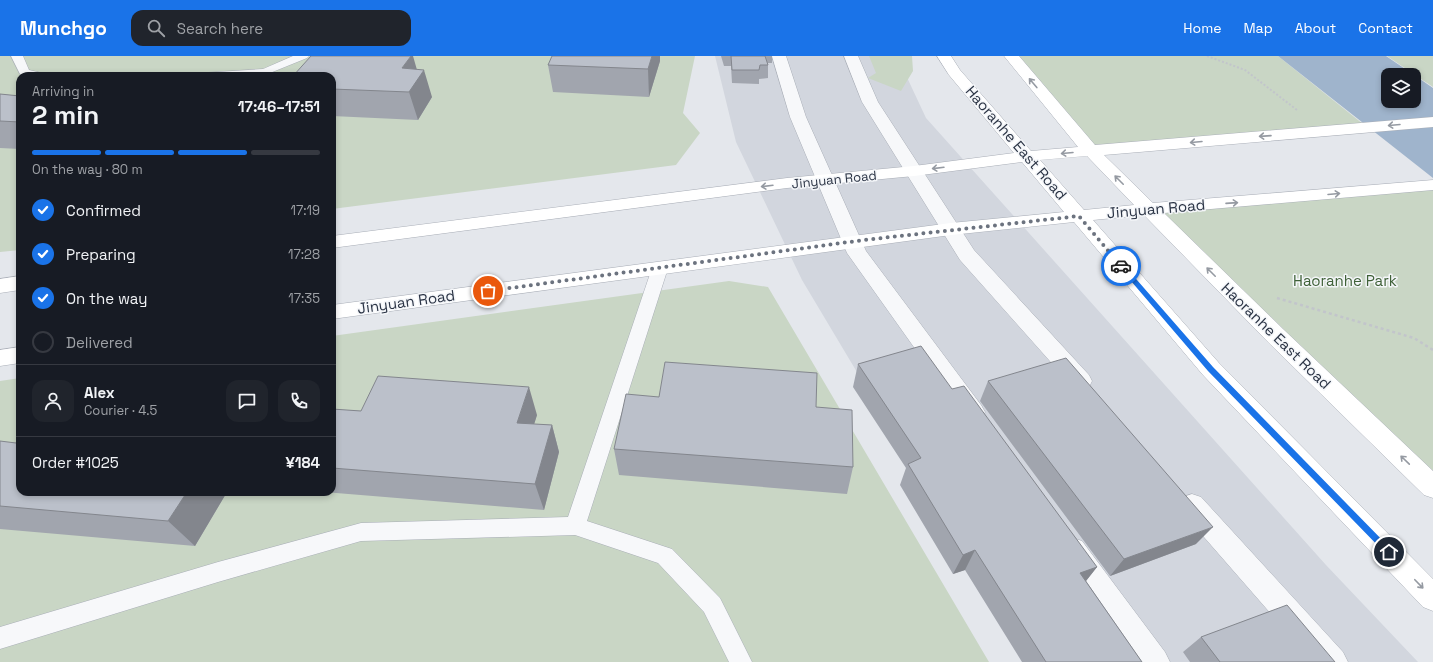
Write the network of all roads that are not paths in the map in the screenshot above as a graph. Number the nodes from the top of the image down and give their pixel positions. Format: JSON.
{"nodes":[{"id":1,"x":17,"y":56,"type":"edge"},
{"id":2,"x":303,"y":56,"type":"edge"},
{"id":3,"x":779,"y":56,"type":"edge"},
{"id":4,"x":851,"y":56,"type":"edge"},
{"id":5,"x":944,"y":56,"type":"edge"},
{"id":6,"x":1011,"y":56,"type":"edge"},
{"id":7,"x":24,"y":72,"type":"edge"},
{"id":8,"x":265,"y":72,"type":"edge"},
{"id":9,"x":1433,"y":122,"type":"edge"},
{"id":10,"x":1091,"y":151,"type":"junction"},
{"id":11,"x":1027,"y":156,"type":"junction"},
{"id":12,"x":914,"y":171,"type":"junction"},
{"id":13,"x":825,"y":179,"type":"junction"},
{"id":14,"x":1433,"y":185,"type":"edge"},
{"id":15,"x":1148,"y":208,"type":"junction"},
{"id":16,"x":1079,"y":216,"type":"junction"},
{"id":17,"x":951,"y":229,"type":"junction"},
{"id":18,"x":336,"y":241,"type":"edge"},
{"id":19,"x":852,"y":242,"type":"junction"},
{"id":20,"x":660,"y":268,"type":"junction"},
{"id":21,"x":16,"y":284,"type":"edge"},
{"id":22,"x":0,"y":286,"type":"edge"},
{"id":23,"x":336,"y":311,"type":"edge"},
{"id":24,"x":16,"y":356,"type":"edge"},
{"id":25,"x":0,"y":358,"type":"edge"},
{"id":26,"x":1095,"y":397,"type":"edge"},
{"id":27,"x":982,"y":426,"type":"edge"},
{"id":28,"x":1433,"y":487,"type":"edge"},
{"id":29,"x":1180,"y":491,"type":"edge"},
{"id":30,"x":575,"y":526,"type":"junction"},
{"id":31,"x":1062,"y":534,"type":"edge"},
{"id":32,"x":1433,"y":598,"type":"edge"},
{"id":33,"x":0,"y":638,"type":"edge"},
{"id":34,"x":741,"y":662,"type":"edge"},
{"id":35,"x":1155,"y":662,"type":"edge"},
{"id":36,"x":1333,"y":662,"type":"edge"}],
"edges":[{"from":1,"to":7,"type":"lane"},
{"from":2,"to":8,"type":"lane"},
{"from":3,"to":13,"type":"street"},
{"from":4,"to":12,"type":"street"},
{"from":5,"to":11,"type":"main road","name":"Haoranhe East Road"},
{"from":10,"to":6,"type":"main road","name":"Haoranhe East Road","one_way":true},
{"from":9,"to":10,"type":"main road","name":"Jinyuan Road","one_way":true},
{"from":10,"to":11,"type":"main road","name":"Jinyuan Road","one_way":true},
{"from":15,"to":10,"type":"main road","name":"Haoranhe East Road","one_way":true},
{"from":11,"to":12,"type":"main road","name":"Jinyuan Road","one_way":true},
{"from":11,"to":16,"type":"main road","name":"Haoranhe East Road"},
{"from":12,"to":13,"type":"main road","name":"Jinyuan Road"},
{"from":12,"to":17,"type":"street"},
{"from":13,"to":18,"type":"main road","name":"Jinyuan Road","one_way":true},
{"from":13,"to":19,"type":"street"},
{"from":15,"to":14,"type":"main road","name":"Jinyuan Road","one_way":true},
{"from":15,"to":16,"type":"main road","name":"Jinyuan Road"},
{"from":28,"to":15,"type":"main road","name":"Haoranhe East Road","one_way":true},
{"from":16,"to":17,"type":"main road","name":"Jinyuan Road"},
{"from":16,"to":32,"type":"main road","name":"Haoranhe East Road","one_way":true},
{"from":17,"to":19,"type":"main road","name":"Jinyuan Road"},
{"from":17,"to":26,"type":"street"},
{"from":19,"to":20,"type":"main road","name":"Jinyuan Road"},
{"from":19,"to":27,"type":"street"},
{"from":20,"to":23,"type":"main road","name":"Jinyuan Road"},
{"from":20,"to":30,"type":"lane"},
{"from":21,"to":22,"type":"main road"},
{"from":24,"to":25,"type":"main road"},
{"from":29,"to":36,"type":"street"},
{"from":30,"to":33,"type":"lane"},
{"from":30,"to":34,"type":"lane"},
{"from":31,"to":35,"type":"street"}]}
